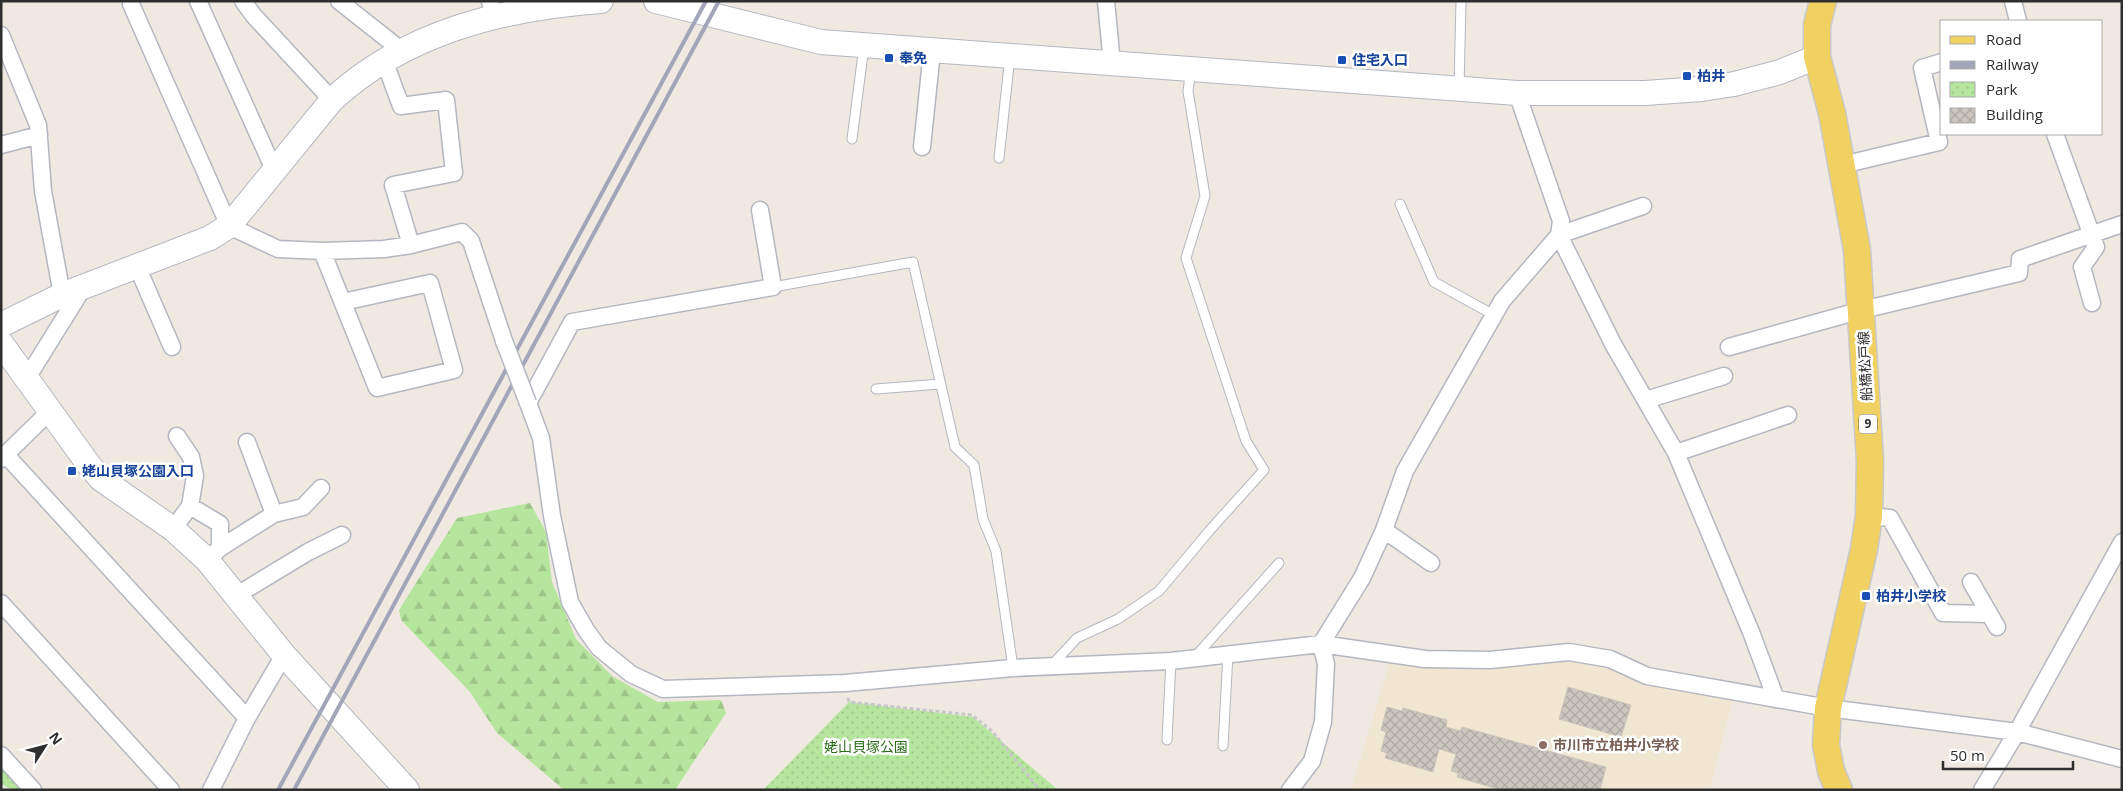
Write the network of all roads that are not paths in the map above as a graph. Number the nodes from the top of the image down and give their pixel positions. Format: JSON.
{"nodes":[{"id":1,"x":198,"y":1,"type":"edge"},
{"id":2,"x":243,"y":1,"type":"edge"},
{"id":3,"x":339,"y":1,"type":"edge"},
{"id":4,"x":601,"y":1,"type":"edge"},
{"id":5,"x":656,"y":1,"type":"edge"},
{"id":6,"x":1106,"y":1,"type":"edge"},
{"id":7,"x":1462,"y":1,"type":"edge"},
{"id":8,"x":1822,"y":1,"type":"edge"},
{"id":9,"x":2013,"y":1,"type":"edge"},
{"id":10,"x":130,"y":4,"type":"dead end"},
{"id":11,"x":694,"y":5,"type":"edge"},
{"id":12,"x":492,"y":9,"type":"edge"},
{"id":13,"x":2018,"y":20,"type":"edge"},
{"id":14,"x":1,"y":35,"type":"edge"},
{"id":15,"x":864,"y":46,"type":"junction"},
{"id":16,"x":932,"y":51,"type":"junction"},
{"id":17,"x":393,"y":55,"type":"junction"},
{"id":18,"x":1010,"y":56,"type":"junction"},
{"id":19,"x":1817,"y":57,"type":"junction"},
{"id":20,"x":1940,"y":63,"type":"edge"},
{"id":21,"x":1112,"y":64,"type":"junction"},
{"id":22,"x":1191,"y":69,"type":"junction"},
{"id":23,"x":1459,"y":89,"type":"junction"},
{"id":24,"x":1517,"y":93,"type":"junction"},
{"id":25,"x":332,"y":100,"type":"junction"},
{"id":26,"x":39,"y":135,"type":"junction"},
{"id":27,"x":2055,"y":135,"type":"edge"},
{"id":28,"x":852,"y":139,"type":"dead end"},
{"id":29,"x":1,"y":145,"type":"edge"},
{"id":30,"x":922,"y":147,"type":"dead end"},
{"id":31,"x":999,"y":158,"type":"dead end"},
{"id":32,"x":1842,"y":165,"type":"junction"},
{"id":33,"x":275,"y":172,"type":"junction"},
{"id":34,"x":1400,"y":204,"type":"dead end"},
{"id":35,"x":1642,"y":206,"type":"dead end"},
{"id":36,"x":760,"y":210,"type":"dead end"},
{"id":37,"x":2122,"y":224,"type":"edge"},
{"id":38,"x":229,"y":226,"type":"junction"},
{"id":39,"x":2091,"y":233,"type":"junction"},
{"id":40,"x":1559,"y":235,"type":"junction"},
{"id":41,"x":412,"y":245,"type":"junction"},
{"id":42,"x":322,"y":251,"type":"junction"},
{"id":43,"x":137,"y":266,"type":"junction"},
{"id":44,"x":773,"y":287,"type":"junction"},
{"id":45,"x":72,"y":291,"type":"junction"},
{"id":46,"x":343,"y":302,"type":"junction"},
{"id":47,"x":2092,"y":303,"type":"dead end"},
{"id":48,"x":1862,"y":310,"type":"junction"},
{"id":49,"x":1494,"y":315,"type":"junction"},
{"id":50,"x":1,"y":325,"type":"edge"},
{"id":51,"x":1,"y":343,"type":"edge"},
{"id":52,"x":1729,"y":347,"type":"dead end"},
{"id":53,"x":172,"y":348,"type":"dead end"},
{"id":54,"x":1724,"y":376,"type":"dead end"},
{"id":55,"x":27,"y":378,"type":"junction"},
{"id":56,"x":940,"y":384,"type":"junction"},
{"id":57,"x":876,"y":389,"type":"dead end"},
{"id":58,"x":1646,"y":400,"type":"junction"},
{"id":59,"x":528,"y":403,"type":"junction"},
{"id":60,"x":50,"y":411,"type":"junction"},
{"id":61,"x":1788,"y":415,"type":"dead end"},
{"id":62,"x":177,"y":436,"type":"dead end"},
{"id":63,"x":247,"y":442,"type":"dead end"},
{"id":64,"x":1676,"y":452,"type":"junction"},
{"id":65,"x":4,"y":457,"type":"edge"},
{"id":66,"x":321,"y":488,"type":"dead end"},
{"id":67,"x":190,"y":506,"type":"junction"},
{"id":68,"x":274,"y":514,"type":"junction"},
{"id":69,"x":1868,"y":516,"type":"junction"},
{"id":70,"x":173,"y":529,"type":"junction"},
{"id":71,"x":1384,"y":530,"type":"junction"},
{"id":72,"x":342,"y":535,"type":"dead end"},
{"id":73,"x":2122,"y":542,"type":"edge"},
{"id":74,"x":214,"y":554,"type":"junction"},
{"id":75,"x":1279,"y":563,"type":"dead end"},
{"id":76,"x":1431,"y":563,"type":"dead end"},
{"id":77,"x":1972,"y":582,"type":"dead end"},
{"id":78,"x":237,"y":595,"type":"junction"},
{"id":79,"x":3,"y":608,"type":"edge"},
{"id":80,"x":1321,"y":644,"type":"junction"},
{"id":81,"x":1228,"y":654,"type":"junction"},
{"id":82,"x":284,"y":655,"type":"junction"},
{"id":83,"x":1194,"y":659,"type":"junction"},
{"id":84,"x":1171,"y":661,"type":"junction"},
{"id":85,"x":1051,"y":666,"type":"junction"},
{"id":86,"x":1013,"y":668,"type":"junction"},
{"id":87,"x":1776,"y":699,"type":"junction"},
{"id":88,"x":1828,"y":708,"type":"junction"},
{"id":89,"x":248,"y":718,"type":"junction"},
{"id":90,"x":2016,"y":732,"type":"junction"},
{"id":91,"x":1167,"y":740,"type":"dead end"},
{"id":92,"x":1223,"y":746,"type":"dead end"},
{"id":93,"x":1,"y":755,"type":"edge"},
{"id":94,"x":2122,"y":759,"type":"edge"},
{"id":95,"x":33,"y":790,"type":"edge"},
{"id":96,"x":171,"y":790,"type":"edge"},
{"id":97,"x":210,"y":790,"type":"edge"},
{"id":98,"x":407,"y":790,"type":"edge"},
{"id":99,"x":1290,"y":790,"type":"edge"},
{"id":100,"x":1839,"y":790,"type":"edge"},
{"id":101,"x":1982,"y":790,"type":"edge"}],
"edges":[{"from":1,"to":33,"type":"street"},
{"from":2,"to":25,"type":"street"},
{"from":3,"to":17,"type":"street"},
{"from":4,"to":12,"type":"street"},
{"from":5,"to":11,"type":"street"},
{"from":6,"to":21,"type":"street"},
{"from":7,"to":23,"type":"lane"},
{"from":8,"to":19,"type":"main road","name":"船橋松戸線","number":"9"},
{"from":9,"to":13,"type":"street"},
{"from":10,"to":38,"type":"street"},
{"from":11,"to":15,"type":"street"},
{"from":12,"to":17,"type":"street"},
{"from":14,"to":26,"type":"street"},
{"from":15,"to":16,"type":"street"},
{"from":15,"to":28,"type":"lane"},
{"from":16,"to":18,"type":"street"},
{"from":16,"to":30,"type":"street"},
{"from":17,"to":25,"type":"street"},
{"from":17,"to":41,"type":"street"},
{"from":18,"to":21,"type":"street"},
{"from":18,"to":31,"type":"lane"},
{"from":19,"to":24,"type":"street"},
{"from":19,"to":32,"type":"main road","name":"船橋松戸線","number":"9"},
{"from":20,"to":32,"type":"street"},
{"from":21,"to":22,"type":"street"},
{"from":22,"to":23,"type":"street"},
{"from":22,"to":85,"type":"lane"},
{"from":23,"to":24,"type":"street"},
{"from":24,"to":40,"type":"street"},
{"from":25,"to":33,"type":"street"},
{"from":26,"to":29,"type":"street"},
{"from":26,"to":45,"type":"street"},
{"from":27,"to":39,"type":"street"},
{"from":32,"to":48,"type":"main road","name":"船橋松戸線","number":"9"},
{"from":33,"to":38,"type":"street"},
{"from":34,"to":49,"type":"lane"},
{"from":35,"to":40,"type":"street"},
{"from":36,"to":44,"type":"street"},
{"from":37,"to":39,"type":"street"},
{"from":38,"to":42,"type":"street"},
{"from":38,"to":43,"type":"street"},
{"from":39,"to":47,"type":"street"},
{"from":39,"to":48,"type":"street"},
{"from":40,"to":49,"type":"street"},
{"from":40,"to":58,"type":"street"},
{"from":41,"to":42,"type":"street"},
{"from":41,"to":59,"type":"street","bridge":true},
{"from":42,"to":46,"type":"street"},
{"from":43,"to":45,"type":"street"},
{"from":43,"to":53,"type":"street"},
{"from":44,"to":56,"type":"lane"},
{"from":44,"to":59,"type":"street"},
{"from":45,"to":50,"type":"street"},
{"from":45,"to":55,"type":"street"},
{"from":46,"to":46,"type":"street"},
{"from":48,"to":52,"type":"street"},
{"from":48,"to":69,"type":"main road","name":"船橋松戸線","number":"9"},
{"from":49,"to":71,"type":"street"},
{"from":51,"to":55,"type":"street"},
{"from":54,"to":58,"type":"street"},
{"from":55,"to":60,"type":"street"},
{"from":56,"to":57,"type":"lane"},
{"from":56,"to":86,"type":"lane"},
{"from":58,"to":64,"type":"street"},
{"from":59,"to":86,"type":"street"},
{"from":60,"to":65,"type":"street"},
{"from":60,"to":70,"type":"street"},
{"from":61,"to":64,"type":"street"},
{"from":62,"to":67,"type":"street"},
{"from":63,"to":68,"type":"street"},
{"from":64,"to":87,"type":"street"},
{"from":65,"to":89,"type":"street"},
{"from":66,"to":68,"type":"street"},
{"from":67,"to":70,"type":"street"},
{"from":67,"to":74,"type":"street"},
{"from":68,"to":74,"type":"street"},
{"from":69,"to":77,"type":"street"},
{"from":69,"to":88,"type":"main road","name":"船橋松戸線","number":"9"},
{"from":70,"to":74,"type":"street"},
{"from":71,"to":76,"type":"street"},
{"from":71,"to":80,"type":"street"},
{"from":72,"to":78,"type":"street"},
{"from":73,"to":90,"type":"street"},
{"from":74,"to":78,"type":"street"},
{"from":75,"to":83,"type":"lane"},
{"from":78,"to":82,"type":"street"},
{"from":79,"to":96,"type":"street"},
{"from":80,"to":81,"type":"street"},
{"from":80,"to":87,"type":"street"},
{"from":80,"to":99,"type":"street"},
{"from":81,"to":83,"type":"street"},
{"from":81,"to":92,"type":"lane"},
{"from":82,"to":89,"type":"street"},
{"from":82,"to":98,"type":"street"},
{"from":83,"to":84,"type":"street"},
{"from":84,"to":85,"type":"street"},
{"from":84,"to":91,"type":"lane"},
{"from":85,"to":86,"type":"street"},
{"from":87,"to":88,"type":"street"},
{"from":88,"to":90,"type":"street"},
{"from":88,"to":100,"type":"main road","name":"船橋松戸線","number":"9"},
{"from":89,"to":97,"type":"street"},
{"from":90,"to":94,"type":"street"},
{"from":90,"to":101,"type":"street"},
{"from":93,"to":95,"type":"street"}]}
